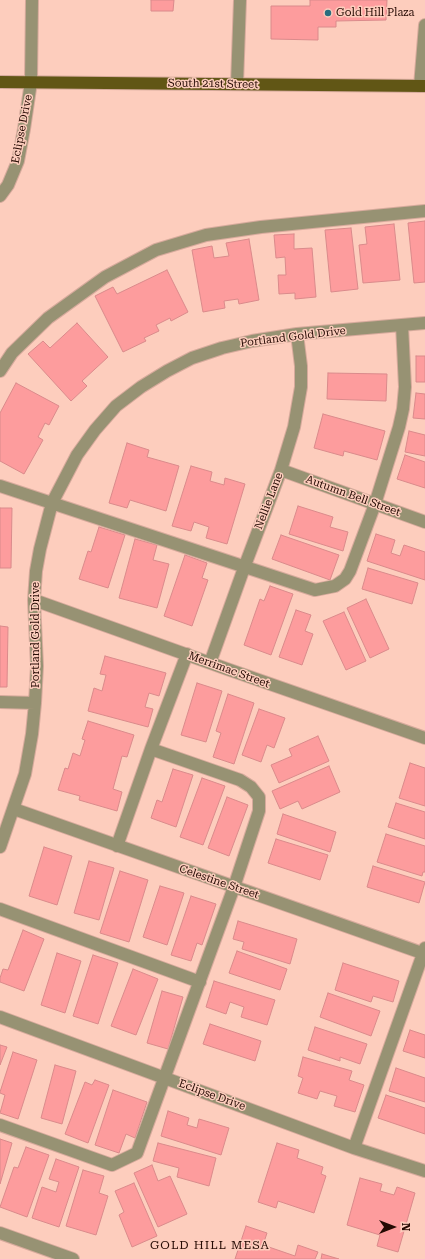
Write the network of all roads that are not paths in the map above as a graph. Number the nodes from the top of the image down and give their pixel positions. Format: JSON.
{"nodes":[{"id":1,"x":32,"y":0,"type":"edge"},
{"id":2,"x":240,"y":0,"type":"edge"},
{"id":3,"x":425,"y":25,"type":"edge"},
{"id":4,"x":0,"y":82,"type":"edge"},
{"id":5,"x":31,"y":82,"type":"junction"},
{"id":6,"x":237,"y":84,"type":"junction"},
{"id":7,"x":422,"y":86,"type":"edge"},
{"id":8,"x":0,"y":196,"type":"edge"},
{"id":9,"x":425,"y":211,"type":"edge"},
{"id":10,"x":425,"y":323,"type":"edge"},
{"id":11,"x":402,"y":325,"type":"junction"},
{"id":12,"x":297,"y":334,"type":"junction"},
{"id":13,"x":0,"y":371,"type":"edge"},
{"id":14,"x":281,"y":470,"type":"junction"},
{"id":15,"x":0,"y":486,"type":"edge"},
{"id":16,"x":52,"y":503,"type":"junction"},
{"id":17,"x":375,"y":504,"type":"junction"},
{"id":18,"x":425,"y":522,"type":"edge"},
{"id":19,"x":244,"y":568,"type":"junction"},
{"id":20,"x":34,"y":600,"type":"junction"},
{"id":21,"x":187,"y":654,"type":"junction"},
{"id":22,"x":210,"y":664,"type":"junction"},
{"id":23,"x":0,"y":702,"type":"edge"},
{"id":24,"x":35,"y":703,"type":"junction"},
{"id":25,"x":425,"y":738,"type":"edge"},
{"id":26,"x":151,"y":749,"type":"junction"},
{"id":27,"x":14,"y":809,"type":"junction"},
{"id":28,"x":117,"y":846,"type":"junction"},
{"id":29,"x":0,"y":847,"type":"edge"},
{"id":30,"x":234,"y":887,"type":"junction"},
{"id":31,"x":0,"y":909,"type":"edge"},
{"id":32,"x":424,"y":952,"type":"edge"},
{"id":33,"x":200,"y":982,"type":"junction"},
{"id":34,"x":0,"y":1017,"type":"edge"},
{"id":35,"x":164,"y":1078,"type":"junction"},
{"id":36,"x":0,"y":1126,"type":"edge"},
{"id":37,"x":354,"y":1148,"type":"junction"},
{"id":38,"x":425,"y":1171,"type":"edge"},
{"id":39,"x":0,"y":1233,"type":"edge"},
{"id":40,"x":73,"y":1259,"type":"edge"}],
"edges":[{"from":1,"to":5,"type":"street","name":"Eclipse Drive"},
{"from":2,"to":6,"type":"street"},
{"from":3,"to":7,"type":"street"},
{"from":4,"to":5,"type":"main road","name":"South 21st Street"},
{"from":5,"to":6,"type":"main road","name":"South 21st Street"},
{"from":5,"to":8,"type":"street","name":"Eclipse Drive"},
{"from":6,"to":7,"type":"main road","name":"South 21st Street"},
{"from":9,"to":13,"type":"street"},
{"from":10,"to":11,"type":"street","name":"Portland Gold Drive"},
{"from":11,"to":12,"type":"street","name":"Portland Gold Drive"},
{"from":11,"to":17,"type":"street"},
{"from":12,"to":14,"type":"street","name":"Nellie Lane"},
{"from":12,"to":16,"type":"street","name":"Portland Gold Drive"},
{"from":14,"to":17,"type":"street","name":"Autumn Bell Street"},
{"from":14,"to":19,"type":"street","name":"Nellie Lane"},
{"from":15,"to":16,"type":"street"},
{"from":16,"to":19,"type":"street"},
{"from":16,"to":20,"type":"street","name":"Portland Gold Drive"},
{"from":17,"to":18,"type":"street","name":"Autumn Bell Street"},
{"from":17,"to":19,"type":"street"},
{"from":19,"to":22,"type":"street","name":"Nellie Lane"},
{"from":20,"to":21,"type":"street","name":"Merrimac Street"},
{"from":20,"to":24,"type":"street","name":"Portland Gold Drive"},
{"from":21,"to":22,"type":"street","name":"Merrimac Street"},
{"from":21,"to":26,"type":"street"},
{"from":22,"to":25,"type":"street","name":"Merrimac Street"},
{"from":23,"to":24,"type":"street"},
{"from":24,"to":27,"type":"street","name":"Portland Gold Drive"},
{"from":26,"to":28,"type":"street"},
{"from":26,"to":30,"type":"street"},
{"from":27,"to":28,"type":"street","name":"Celestine Street"},
{"from":27,"to":29,"type":"street","name":"Portland Gold Drive"},
{"from":28,"to":30,"type":"street","name":"Celestine Street"},
{"from":30,"to":32,"type":"street","name":"Celestine Street"},
{"from":30,"to":33,"type":"street"},
{"from":31,"to":33,"type":"street"},
{"from":32,"to":37,"type":"street"},
{"from":33,"to":35,"type":"street"},
{"from":34,"to":35,"type":"street","name":"Eclipse Drive"},
{"from":35,"to":36,"type":"street"},
{"from":35,"to":37,"type":"street","name":"Eclipse Drive"},
{"from":37,"to":38,"type":"street","name":"Eclipse Drive"},
{"from":39,"to":40,"type":"street"}]}
